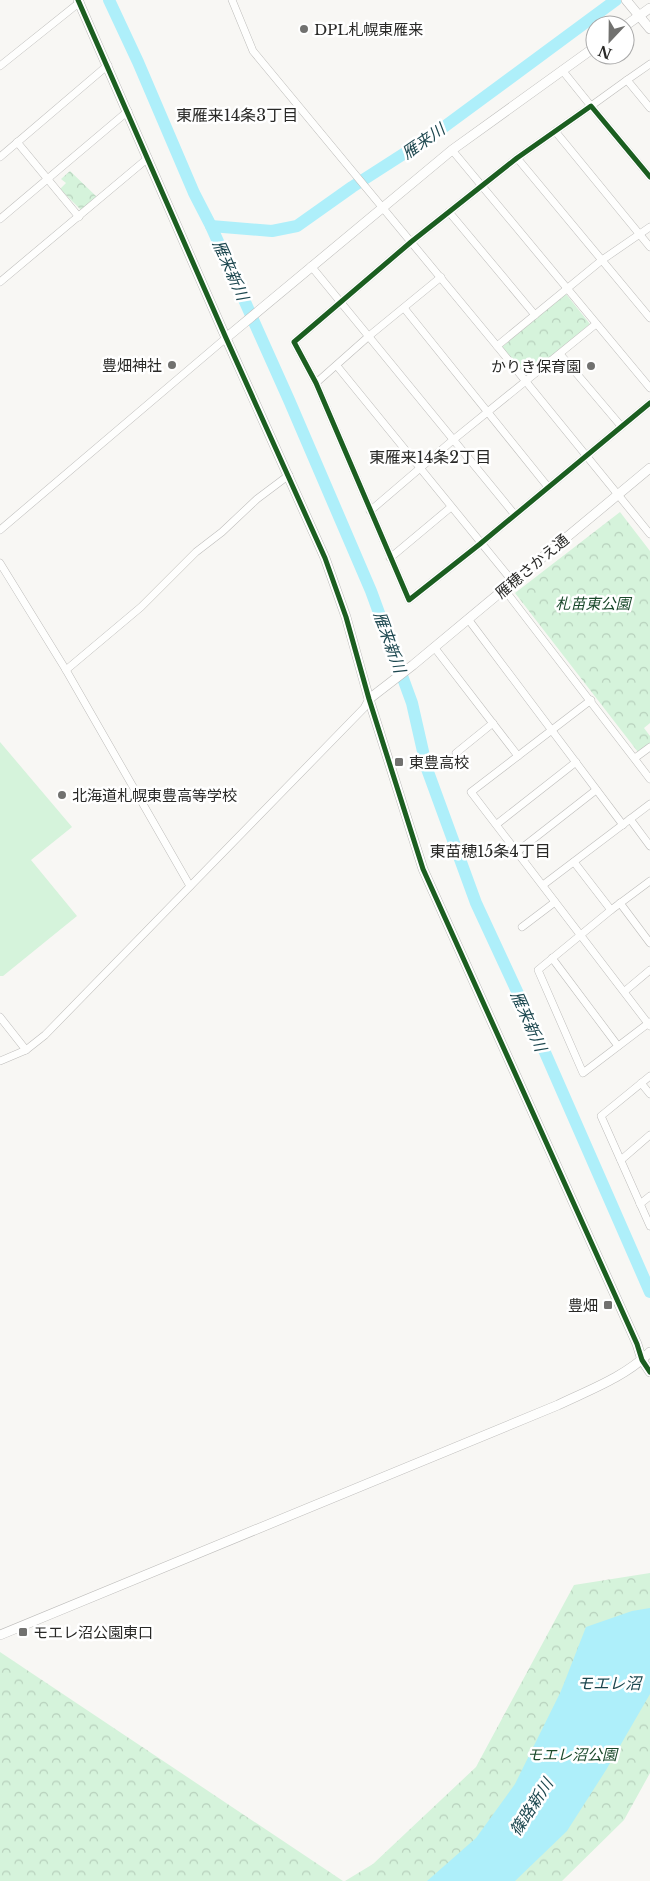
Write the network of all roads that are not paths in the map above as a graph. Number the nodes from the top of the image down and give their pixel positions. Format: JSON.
{"nodes":[{"id":1,"x":232,"y":0,"type":"edge"},
{"id":2,"x":626,"y":0,"type":"edge"},
{"id":3,"x":80,"y":1,"type":"edge"},
{"id":4,"x":650,"y":8,"type":"edge"},
{"id":5,"x":639,"y":16,"type":"junction"},
{"id":6,"x":635,"y":19,"type":"edge"},
{"id":7,"x":650,"y":29,"type":"edge"},
{"id":8,"x":585,"y":54,"type":"edge"},
{"id":9,"x":650,"y":64,"type":"edge"},
{"id":10,"x":108,"y":65,"type":"junction"},
{"id":11,"x":0,"y":66,"type":"edge"},
{"id":12,"x":562,"y":70,"type":"junction"},
{"id":13,"x":627,"y":80,"type":"junction"},
{"id":14,"x":591,"y":106,"type":"junction"},
{"id":15,"x":650,"y":108,"type":"edge"},
{"id":16,"x":128,"y":111,"type":"junction"},
{"id":17,"x":556,"y":131,"type":"junction"},
{"id":18,"x":17,"y":142,"type":"junction"},
{"id":19,"x":452,"y":150,"type":"junction"},
{"id":20,"x":0,"y":157,"type":"edge"},
{"id":21,"x":148,"y":158,"type":"junction"},
{"id":22,"x":517,"y":158,"type":"junction"},
{"id":23,"x":650,"y":177,"type":"edge"},
{"id":24,"x":47,"y":179,"type":"junction"},
{"id":25,"x":482,"y":186,"type":"junction"},
{"id":26,"x":383,"y":206,"type":"junction"},
{"id":27,"x":449,"y":212,"type":"junction"},
{"id":28,"x":78,"y":217,"type":"junction"},
{"id":29,"x":0,"y":219,"type":"edge"},
{"id":30,"x":650,"y":227,"type":"edge"},
{"id":31,"x":640,"y":234,"type":"junction"},
{"id":32,"x":411,"y":242,"type":"junction"},
{"id":33,"x":650,"y":247,"type":"edge"},
{"id":34,"x":602,"y":260,"type":"junction"},
{"id":35,"x":311,"y":266,"type":"junction"},
{"id":36,"x":441,"y":277,"type":"junction"},
{"id":37,"x":0,"y":282,"type":"edge"},
{"id":38,"x":567,"y":289,"type":"junction"},
{"id":39,"x":341,"y":302,"type":"junction"},
{"id":40,"x":404,"y":308,"type":"junction"},
{"id":41,"x":535,"y":315,"type":"junction"},
{"id":42,"x":650,"y":318,"type":"edge"},
{"id":43,"x":596,"y":324,"type":"junction"},
{"id":44,"x":369,"y":336,"type":"junction"},
{"id":45,"x":226,"y":338,"type":"junction"},
{"id":46,"x":497,"y":346,"type":"junction"},
{"id":47,"x":560,"y":354,"type":"junction"},
{"id":48,"x":337,"y":366,"type":"junction"},
{"id":49,"x":525,"y":382,"type":"junction"},
{"id":50,"x":316,"y":383,"type":"junction"},
{"id":51,"x":650,"y":388,"type":"edge"},
{"id":52,"x":650,"y":403,"type":"edge"},
{"id":53,"x":489,"y":412,"type":"junction"},
{"id":54,"x":622,"y":426,"type":"junction"},
{"id":55,"x":453,"y":440,"type":"junction"},
{"id":56,"x":586,"y":456,"type":"junction"},
{"id":57,"x":419,"y":468,"type":"junction"},
{"id":58,"x":650,"y":468,"type":"edge"},
{"id":59,"x":289,"y":475,"type":"junction"},
{"id":60,"x":548,"y":487,"type":"junction"},
{"id":61,"x":618,"y":494,"type":"junction"},
{"id":62,"x":451,"y":507,"type":"junction"},
{"id":63,"x":370,"y":511,"type":"junction"},
{"id":64,"x":515,"y":515,"type":"junction"},
{"id":65,"x":0,"y":530,"type":"edge"},
{"id":66,"x":650,"y":534,"type":"edge"},
{"id":67,"x":480,"y":544,"type":"junction"},
{"id":68,"x":390,"y":558,"type":"junction"},
{"id":69,"x":0,"y":563,"type":"edge"},
{"id":70,"x":513,"y":582,"type":"junction"},
{"id":71,"x":504,"y":589,"type":"junction"},
{"id":72,"x":468,"y":619,"type":"junction"},
{"id":73,"x":434,"y":647,"type":"junction"},
{"id":74,"x":66,"y":670,"type":"junction"},
{"id":75,"x":369,"y":699,"type":"junction"},
{"id":76,"x":591,"y":700,"type":"junction"},
{"id":77,"x":494,"y":723,"type":"junction"},
{"id":78,"x":552,"y":729,"type":"junction"},
{"id":79,"x":650,"y":747,"type":"edge"},
{"id":80,"x":456,"y":753,"type":"dead end"},
{"id":81,"x":518,"y":756,"type":"junction"},
{"id":82,"x":635,"y":758,"type":"junction"},
{"id":83,"x":576,"y":762,"type":"junction"},
{"id":84,"x":650,"y":779,"type":"edge"},
{"id":85,"x":596,"y":790,"type":"junction"},
{"id":86,"x":650,"y":804,"type":"edge"},
{"id":87,"x":630,"y":820,"type":"junction"},
{"id":88,"x":497,"y":824,"type":"junction"},
{"id":89,"x":623,"y":825,"type":"junction"},
{"id":90,"x":650,"y":846,"type":"edge"},
{"id":91,"x":518,"y":851,"type":"junction"},
{"id":92,"x":574,"y":862,"type":"junction"},
{"id":93,"x":650,"y":881,"type":"edge"},
{"id":94,"x":543,"y":885,"type":"junction"},
{"id":95,"x":190,"y":886,"type":"junction"},
{"id":96,"x":555,"y":902,"type":"junction"},
{"id":97,"x":620,"y":903,"type":"junction"},
{"id":98,"x":610,"y":910,"type":"junction"},
{"id":99,"x":522,"y":928,"type":"dead end"},
{"id":100,"x":581,"y":935,"type":"junction"},
{"id":101,"x":650,"y":943,"type":"edge"},
{"id":102,"x":552,"y":958,"type":"junction"},
{"id":103,"x":650,"y":970,"type":"edge"},
{"id":104,"x":625,"y":992,"type":"junction"},
{"id":105,"x":0,"y":1017,"type":"edge"},
{"id":106,"x":649,"y":1024,"type":"edge"},
{"id":107,"x":618,"y":1046,"type":"junction"},
{"id":108,"x":26,"y":1050,"type":"junction"},
{"id":109,"x":0,"y":1061,"type":"edge"},
{"id":110,"x":650,"y":1076,"type":"edge"},
{"id":111,"x":641,"y":1083,"type":"junction"},
{"id":112,"x":650,"y":1094,"type":"edge"},
{"id":113,"x":650,"y":1135,"type":"edge"},
{"id":114,"x":620,"y":1160,"type":"junction"},
{"id":115,"x":650,"y":1196,"type":"edge"},
{"id":116,"x":640,"y":1204,"type":"junction"},
{"id":117,"x":650,"y":1226,"type":"edge"},
{"id":118,"x":650,"y":1352,"type":"edge"},
{"id":119,"x":642,"y":1360,"type":"junction"},
{"id":120,"x":650,"y":1372,"type":"edge"},
{"id":121,"x":0,"y":1635,"type":"edge"}],
"edges":[{"from":1,"to":26,"type":"street"},
{"from":2,"to":5,"type":"street"},
{"from":3,"to":10,"type":"street"},
{"from":3,"to":11,"type":"street"},
{"from":4,"to":5,"type":"street"},
{"from":5,"to":6,"type":"street"},
{"from":5,"to":7,"type":"street"},
{"from":8,"to":12,"type":"street"},
{"from":9,"to":13,"type":"street"},
{"from":10,"to":16,"type":"street"},
{"from":10,"to":18,"type":"street"},
{"from":12,"to":14,"type":"street"},
{"from":12,"to":19,"type":"street"},
{"from":13,"to":14,"type":"street"},
{"from":13,"to":15,"type":"street"},
{"from":14,"to":17,"type":"street"},
{"from":14,"to":23,"type":"street"},
{"from":16,"to":21,"type":"street"},
{"from":16,"to":24,"type":"street"},
{"from":17,"to":22,"type":"street"},
{"from":17,"to":31,"type":"street"},
{"from":18,"to":20,"type":"street"},
{"from":18,"to":24,"type":"street"},
{"from":19,"to":25,"type":"street"},
{"from":19,"to":26,"type":"street"},
{"from":21,"to":28,"type":"street"},
{"from":21,"to":45,"type":"street"},
{"from":22,"to":25,"type":"street"},
{"from":22,"to":34,"type":"street"},
{"from":24,"to":28,"type":"street"},
{"from":24,"to":29,"type":"street"},
{"from":25,"to":27,"type":"street"},
{"from":25,"to":38,"type":"street"},
{"from":26,"to":32,"type":"street"},
{"from":26,"to":35,"type":"street"},
{"from":27,"to":32,"type":"street"},
{"from":27,"to":41,"type":"street"},
{"from":28,"to":37,"type":"street"},
{"from":30,"to":31,"type":"street"},
{"from":31,"to":33,"type":"street"},
{"from":31,"to":34,"type":"street"},
{"from":32,"to":36,"type":"street"},
{"from":32,"to":39,"type":"street"},
{"from":34,"to":38,"type":"street"},
{"from":34,"to":42,"type":"street"},
{"from":35,"to":39,"type":"street"},
{"from":35,"to":45,"type":"street"},
{"from":36,"to":40,"type":"street"},
{"from":36,"to":46,"type":"street"},
{"from":38,"to":41,"type":"street"},
{"from":38,"to":43,"type":"street"},
{"from":39,"to":44,"type":"street"},
{"from":39,"to":50,"type":"street"},
{"from":40,"to":44,"type":"street"},
{"from":40,"to":53,"type":"street"},
{"from":41,"to":46,"type":"street"},
{"from":43,"to":47,"type":"street"},
{"from":43,"to":51,"type":"street"},
{"from":44,"to":48,"type":"street"},
{"from":44,"to":55,"type":"street"},
{"from":45,"to":59,"type":"street"},
{"from":45,"to":65,"type":"street"},
{"from":46,"to":49,"type":"street"},
{"from":47,"to":49,"type":"street"},
{"from":47,"to":54,"type":"street"},
{"from":48,"to":50,"type":"street"},
{"from":48,"to":57,"type":"street"},
{"from":49,"to":53,"type":"street"},
{"from":49,"to":56,"type":"street"},
{"from":50,"to":63,"type":"street"},
{"from":52,"to":54,"type":"street"},
{"from":53,"to":55,"type":"street"},
{"from":53,"to":60,"type":"street"},
{"from":54,"to":56,"type":"street"},
{"from":55,"to":57,"type":"street"},
{"from":55,"to":64,"type":"street"},
{"from":56,"to":60,"type":"street"},
{"from":56,"to":61,"type":"street"},
{"from":57,"to":62,"type":"street"},
{"from":57,"to":63,"type":"street"},
{"from":58,"to":61,"type":"street","name":"雁穂さかえ通"},
{"from":59,"to":74,"type":"street"},
{"from":59,"to":75,"type":"street"},
{"from":60,"to":64,"type":"street"},
{"from":61,"to":66,"type":"street"},
{"from":61,"to":70,"type":"street","name":"雁穂さかえ通"},
{"from":62,"to":67,"type":"street"},
{"from":62,"to":68,"type":"street"},
{"from":63,"to":68,"type":"street"},
{"from":64,"to":67,"type":"street"},
{"from":67,"to":68,"type":"street"},
{"from":67,"to":70,"type":"street"},
{"from":69,"to":74,"type":"street"},
{"from":70,"to":71,"type":"street","name":"雁穂さかえ通"},
{"from":71,"to":72,"type":"street","name":"雁穂さかえ通"},
{"from":71,"to":76,"type":"street"},
{"from":72,"to":73,"type":"street","name":"雁穂さかえ通"},
{"from":72,"to":78,"type":"street"},
{"from":73,"to":75,"type":"street","name":"雁穂さかえ通"},
{"from":73,"to":77,"type":"street"},
{"from":74,"to":95,"type":"street"},
{"from":75,"to":95,"type":"street"},
{"from":75,"to":119,"type":"street"},
{"from":76,"to":78,"type":"street"},
{"from":76,"to":82,"type":"street"},
{"from":77,"to":80,"type":"street"},
{"from":77,"to":81,"type":"street"},
{"from":78,"to":81,"type":"street"},
{"from":78,"to":83,"type":"street"},
{"from":79,"to":82,"type":"street"},
{"from":81,"to":88,"type":"street"},
{"from":82,"to":84,"type":"street"},
{"from":83,"to":85,"type":"street"},
{"from":83,"to":88,"type":"street"},
{"from":85,"to":89,"type":"street"},
{"from":85,"to":91,"type":"street"},
{"from":86,"to":87,"type":"street"},
{"from":87,"to":89,"type":"street"},
{"from":87,"to":90,"type":"street"},
{"from":88,"to":91,"type":"street"},
{"from":89,"to":92,"type":"street"},
{"from":91,"to":94,"type":"street"},
{"from":92,"to":94,"type":"street"},
{"from":92,"to":98,"type":"street"},
{"from":93,"to":97,"type":"street"},
{"from":94,"to":96,"type":"street"},
{"from":95,"to":108,"type":"street"},
{"from":96,"to":99,"type":"street"},
{"from":96,"to":100,"type":"street"},
{"from":97,"to":98,"type":"street"},
{"from":97,"to":101,"type":"street"},
{"from":98,"to":100,"type":"street"},
{"from":100,"to":102,"type":"street"},
{"from":100,"to":104,"type":"street"},
{"from":102,"to":107,"type":"street"},
{"from":102,"to":107,"type":"street"},
{"from":103,"to":104,"type":"street"},
{"from":104,"to":106,"type":"street"},
{"from":105,"to":108,"type":"street"},
{"from":106,"to":107,"type":"street"},
{"from":108,"to":109,"type":"street"},
{"from":110,"to":111,"type":"street"},
{"from":111,"to":112,"type":"street"},
{"from":111,"to":114,"type":"street"},
{"from":113,"to":114,"type":"street"},
{"from":114,"to":116,"type":"street"},
{"from":115,"to":116,"type":"street"},
{"from":116,"to":117,"type":"street"},
{"from":118,"to":119,"type":"street"},
{"from":119,"to":120,"type":"street"},
{"from":119,"to":121,"type":"street"}]}
